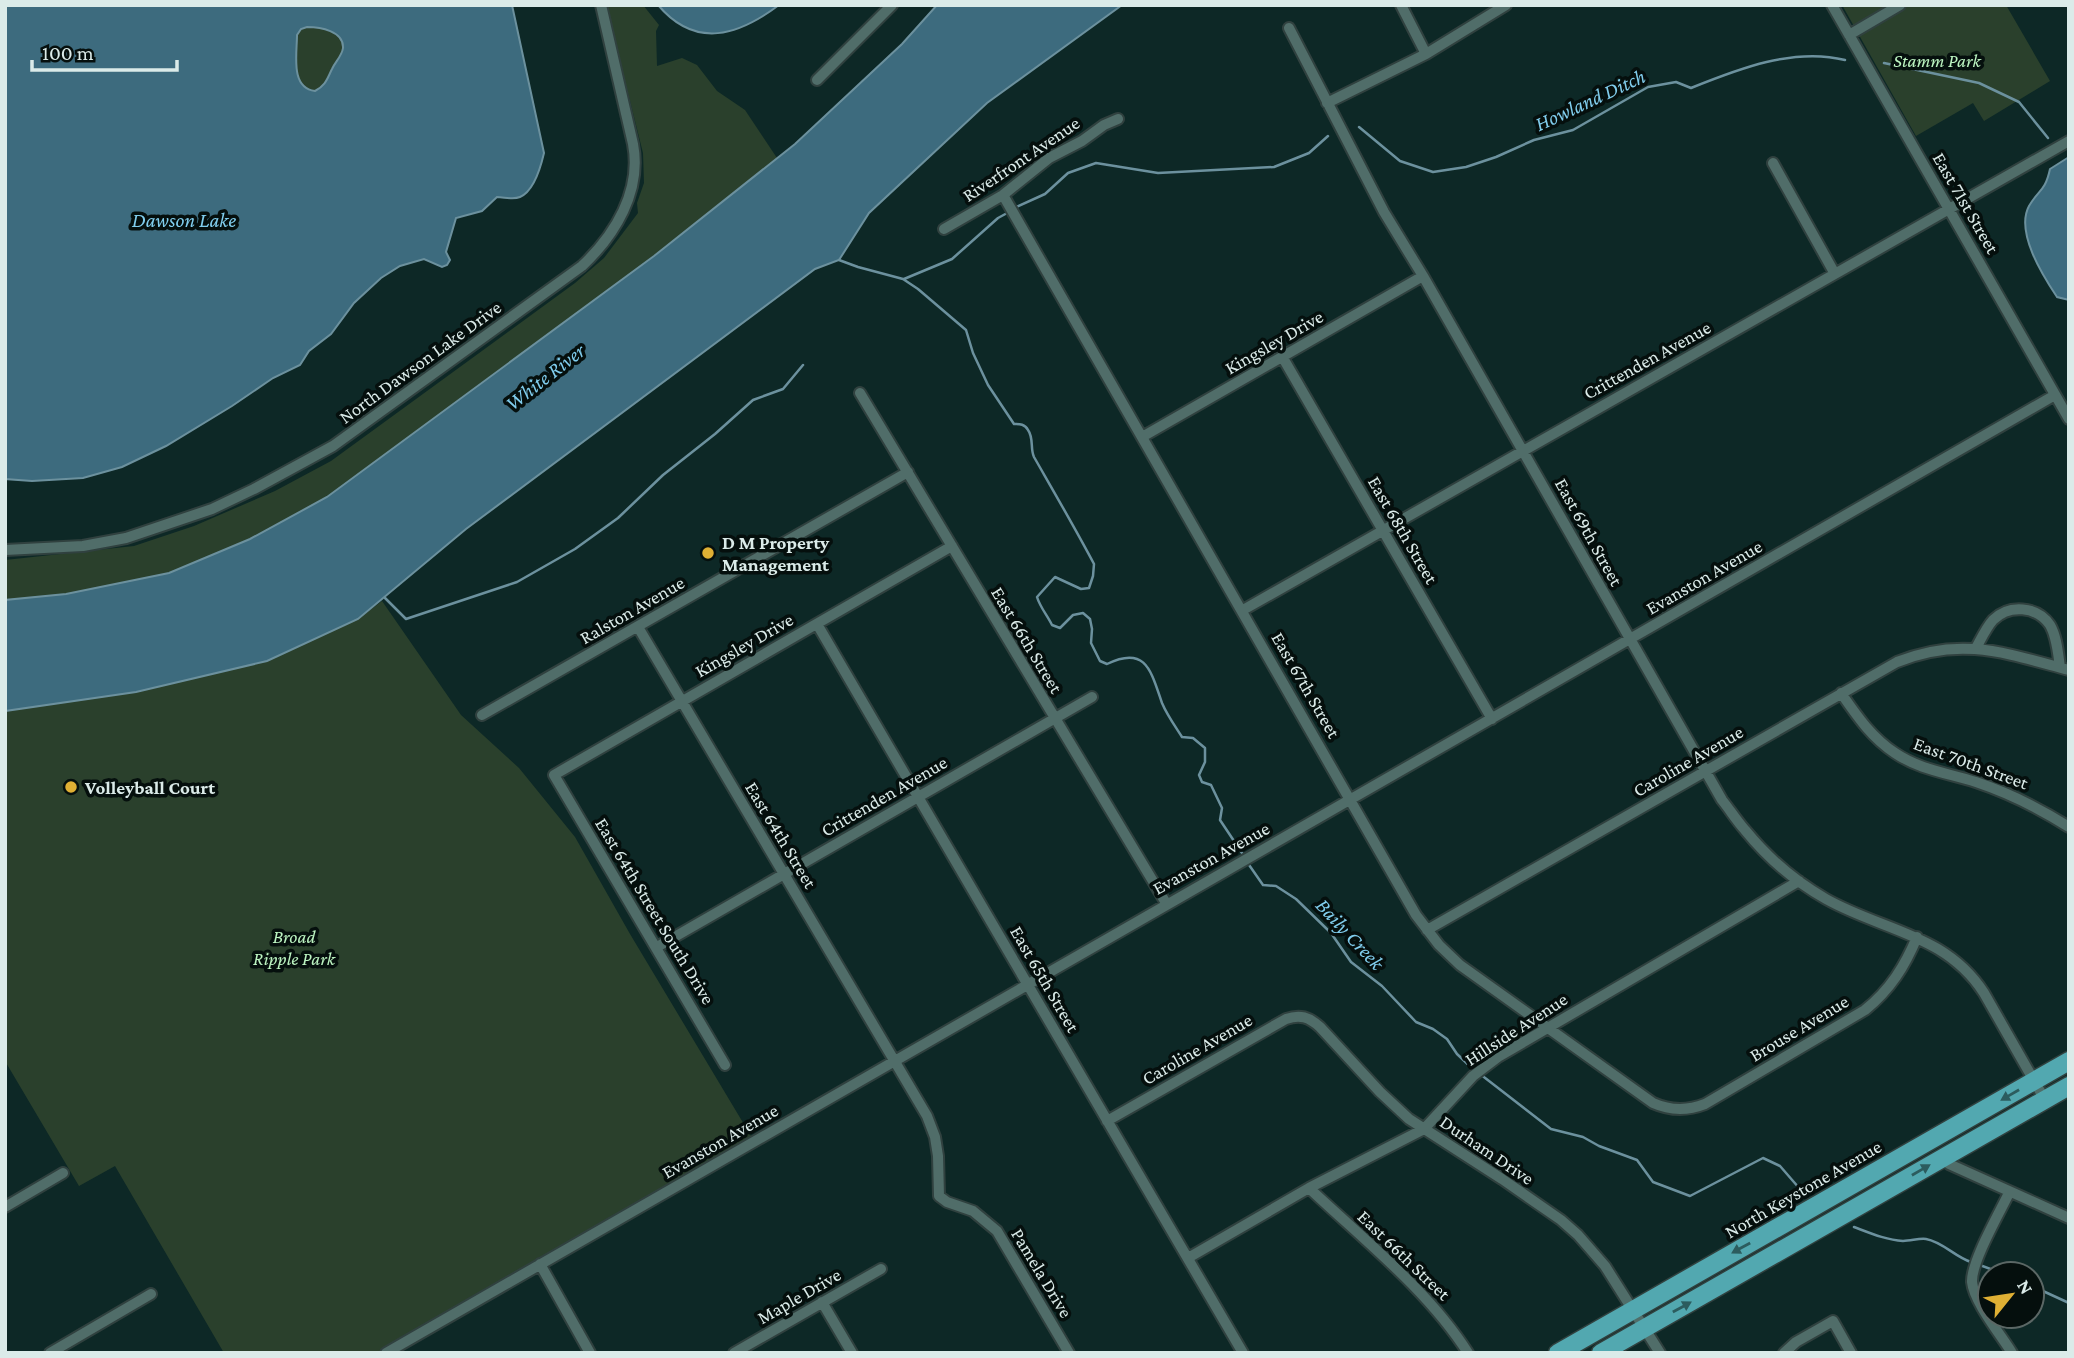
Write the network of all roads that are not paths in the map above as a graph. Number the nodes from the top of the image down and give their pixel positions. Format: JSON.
{"nodes":[{"id":1,"x":601,"y":5,"type":"edge"},
{"id":2,"x":892,"y":5,"type":"edge"},
{"id":3,"x":1401,"y":5,"type":"edge"},
{"id":4,"x":1506,"y":5,"type":"edge"},
{"id":5,"x":1832,"y":5,"type":"edge"},
{"id":6,"x":1900,"y":5,"type":"edge"},
{"id":7,"x":1289,"y":28,"type":"dead end"},
{"id":8,"x":1849,"y":35,"type":"junction"},
{"id":9,"x":1426,"y":54,"type":"junction"},
{"id":10,"x":817,"y":80,"type":"dead end"},
{"id":11,"x":1328,"y":103,"type":"junction"},
{"id":12,"x":1118,"y":119,"type":"dead end"},
{"id":13,"x":2069,"y":141,"type":"edge"},
{"id":14,"x":1773,"y":163,"type":"dead end"},
{"id":15,"x":1003,"y":195,"type":"junction"},
{"id":16,"x":1950,"y":210,"type":"junction"},
{"id":17,"x":944,"y":229,"type":"dead end"},
{"id":18,"x":1835,"y":274,"type":"junction"},
{"id":19,"x":1423,"y":276,"type":"junction"},
{"id":20,"x":1283,"y":358,"type":"junction"},
{"id":21,"x":860,"y":393,"type":"dead end"},
{"id":22,"x":2054,"y":395,"type":"junction"},
{"id":23,"x":2069,"y":419,"type":"edge"},
{"id":24,"x":1142,"y":437,"type":"junction"},
{"id":25,"x":1523,"y":450,"type":"junction"},
{"id":26,"x":908,"y":472,"type":"junction"},
{"id":27,"x":1383,"y":530,"type":"junction"},
{"id":28,"x":952,"y":546,"type":"junction"},
{"id":29,"x":5,"y":550,"type":"edge"},
{"id":30,"x":1243,"y":610,"type":"junction"},
{"id":31,"x":817,"y":624,"type":"junction"},
{"id":32,"x":638,"y":627,"type":"junction"},
{"id":33,"x":1630,"y":639,"type":"junction"},
{"id":34,"x":1976,"y":648,"type":"junction"},
{"id":35,"x":2064,"y":668,"type":"edge"},
{"id":36,"x":1840,"y":693,"type":"junction"},
{"id":37,"x":1092,"y":697,"type":"dead end"},
{"id":38,"x":682,"y":701,"type":"junction"},
{"id":39,"x":482,"y":715,"type":"dead end"},
{"id":40,"x":1054,"y":719,"type":"junction"},
{"id":41,"x":1492,"y":719,"type":"junction"},
{"id":42,"x":1705,"y":772,"type":"junction"},
{"id":43,"x":554,"y":775,"type":"joint"},
{"id":44,"x":918,"y":797,"type":"junction"},
{"id":45,"x":1351,"y":800,"type":"junction"},
{"id":46,"x":2069,"y":827,"type":"edge"},
{"id":47,"x":784,"y":874,"type":"junction"},
{"id":48,"x":1799,"y":881,"type":"junction"},
{"id":49,"x":1166,"y":903,"type":"junction"},
{"id":50,"x":1427,"y":930,"type":"junction"},
{"id":51,"x":1917,"y":937,"type":"junction"},
{"id":52,"x":657,"y":947,"type":"junction"},
{"id":53,"x":1028,"y":985,"type":"junction"},
{"id":54,"x":1306,"y":1017,"type":"joint"},
{"id":55,"x":1546,"y":1028,"type":"junction"},
{"id":56,"x":894,"y":1060,"type":"junction"},
{"id":57,"x":2069,"y":1061,"type":"edge"},
{"id":58,"x":725,"y":1065,"type":"dead end"},
{"id":59,"x":2035,"y":1081,"type":"junction"},
{"id":60,"x":2069,"y":1086,"type":"edge"},
{"id":61,"x":2045,"y":1100,"type":"junction"},
{"id":62,"x":1669,"y":1109,"type":"joint"},
{"id":63,"x":1107,"y":1121,"type":"junction"},
{"id":64,"x":1424,"y":1129,"type":"junction"},
{"id":65,"x":1949,"y":1164,"type":"dead end"},
{"id":66,"x":63,"y":1173,"type":"dead end"},
{"id":67,"x":1309,"y":1188,"type":"junction"},
{"id":68,"x":2009,"y":1193,"type":"junction"},
{"id":69,"x":5,"y":1207,"type":"edge"},
{"id":70,"x":2069,"y":1218,"type":"edge"},
{"id":71,"x":1188,"y":1258,"type":"junction"},
{"id":72,"x":540,"y":1264,"type":"junction"},
{"id":73,"x":881,"y":1269,"type":"dead end"},
{"id":74,"x":151,"y":1294,"type":"dead end"},
{"id":75,"x":822,"y":1302,"type":"junction"},
{"id":76,"x":1639,"y":1319,"type":"junction"},
{"id":77,"x":50,"y":1353,"type":"edge"},
{"id":78,"x":386,"y":1353,"type":"edge"},
{"id":79,"x":590,"y":1353,"type":"edge"},
{"id":80,"x":734,"y":1353,"type":"edge"},
{"id":81,"x":852,"y":1353,"type":"edge"},
{"id":82,"x":1069,"y":1353,"type":"edge"},
{"id":83,"x":1243,"y":1353,"type":"edge"},
{"id":84,"x":1468,"y":1353,"type":"edge"},
{"id":85,"x":1558,"y":1353,"type":"edge"},
{"id":86,"x":1601,"y":1353,"type":"edge"},
{"id":87,"x":1660,"y":1353,"type":"edge"},
{"id":88,"x":1784,"y":1353,"type":"edge"},
{"id":89,"x":1852,"y":1353,"type":"edge"},
{"id":90,"x":2012,"y":1353,"type":"edge"}],
"edges":[{"from":1,"to":29,"type":"street","name":"North Dawson Lake Drive"},
{"from":2,"to":10,"type":"street"},
{"from":3,"to":9,"type":"street"},
{"from":4,"to":9,"type":"street"},
{"from":5,"to":8,"type":"street","name":"East 71st Street"},
{"from":6,"to":8,"type":"street"},
{"from":7,"to":11,"type":"street","name":"East 69th Street"},
{"from":8,"to":16,"type":"street","name":"East 71st Street"},
{"from":9,"to":11,"type":"street"},
{"from":11,"to":19,"type":"street","name":"East 69th Street"},
{"from":12,"to":15,"type":"street","name":"Riverfront Avenue"},
{"from":13,"to":16,"type":"street","name":"Crittenden Avenue"},
{"from":14,"to":18,"type":"street"},
{"from":15,"to":17,"type":"street","name":"Riverfront Avenue"},
{"from":15,"to":24,"type":"street","name":"East 67th Street"},
{"from":16,"to":18,"type":"street","name":"Crittenden Avenue"},
{"from":16,"to":22,"type":"street","name":"East 71st Street"},
{"from":18,"to":25,"type":"street","name":"Crittenden Avenue"},
{"from":19,"to":20,"type":"street","name":"Kingsley Drive"},
{"from":19,"to":25,"type":"street","name":"East 69th Street"},
{"from":20,"to":24,"type":"street","name":"Kingsley Drive"},
{"from":20,"to":27,"type":"street","name":"East 68th Street"},
{"from":21,"to":26,"type":"street","name":"East 66th Street"},
{"from":22,"to":23,"type":"street","name":"East 71st Street"},
{"from":22,"to":33,"type":"street","name":"Evanston Avenue"},
{"from":24,"to":30,"type":"street","name":"East 67th Street"},
{"from":25,"to":27,"type":"street","name":"Crittenden Avenue"},
{"from":25,"to":33,"type":"street","name":"East 69th Street"},
{"from":26,"to":28,"type":"street","name":"East 66th Street"},
{"from":26,"to":32,"type":"street","name":"Ralston Avenue"},
{"from":27,"to":30,"type":"street","name":"Crittenden Avenue"},
{"from":27,"to":41,"type":"street","name":"East 68th Street"},
{"from":28,"to":31,"type":"street","name":"Kingsley Drive"},
{"from":28,"to":40,"type":"street","name":"East 66th Street"},
{"from":30,"to":45,"type":"street","name":"East 67th Street"},
{"from":31,"to":38,"type":"street","name":"Kingsley Drive"},
{"from":31,"to":44,"type":"street","name":"East 65th Street"},
{"from":32,"to":38,"type":"street","name":"East 64th Street"},
{"from":32,"to":39,"type":"street","name":"Ralston Avenue"},
{"from":33,"to":41,"type":"street","name":"Evanston Avenue"},
{"from":33,"to":42,"type":"street","name":"East 69th Street"},
{"from":34,"to":35,"type":"street","name":"Caroline Avenue"},
{"from":34,"to":35,"type":"street","name":"Caroline Avenue"},
{"from":34,"to":36,"type":"street","name":"Caroline Avenue"},
{"from":36,"to":42,"type":"street","name":"Caroline Avenue"},
{"from":36,"to":46,"type":"street","name":"East 70th Street"},
{"from":37,"to":40,"type":"street","name":"Crittenden Avenue"},
{"from":38,"to":43,"type":"street","name":"Kingsley Drive"},
{"from":38,"to":47,"type":"street","name":"East 64th Street"},
{"from":40,"to":44,"type":"street","name":"Crittenden Avenue"},
{"from":40,"to":49,"type":"street","name":"East 66th Street"},
{"from":41,"to":45,"type":"street","name":"Evanston Avenue"},
{"from":42,"to":48,"type":"street","name":"East 69th Street"},
{"from":42,"to":50,"type":"street","name":"Caroline Avenue"},
{"from":43,"to":52,"type":"street","name":"East 64th Street South Drive"},
{"from":44,"to":47,"type":"street","name":"Crittenden Avenue"},
{"from":44,"to":53,"type":"street","name":"East 65th Street"},
{"from":45,"to":49,"type":"street","name":"Evanston Avenue"},
{"from":45,"to":50,"type":"street","name":"East 67th Street"},
{"from":47,"to":52,"type":"street","name":"Crittenden Avenue"},
{"from":47,"to":56,"type":"street","name":"East 64th Street"},
{"from":48,"to":51,"type":"street","name":"East 69th Street"},
{"from":48,"to":55,"type":"street","name":"Hillside Avenue"},
{"from":49,"to":53,"type":"street","name":"Evanston Avenue"},
{"from":50,"to":55,"type":"street","name":"East 67th Street"},
{"from":51,"to":59,"type":"street","name":"East 69th Street"},
{"from":51,"to":62,"type":"street","name":"Brouse Avenue"},
{"from":52,"to":58,"type":"street","name":"East 64th Street South Drive"},
{"from":53,"to":56,"type":"street","name":"Evanston Avenue"},
{"from":53,"to":63,"type":"street","name":"East 65th Street"},
{"from":54,"to":63,"type":"street","name":"Caroline Avenue"},
{"from":54,"to":64,"type":"street","name":"Durham Drive"},
{"from":55,"to":62,"type":"street","name":"East 67th Street"},
{"from":55,"to":64,"type":"street","name":"Hillside Avenue"},
{"from":56,"to":72,"type":"street","name":"Evanston Avenue"},
{"from":56,"to":82,"type":"street","name":"Pamela Drive"},
{"from":57,"to":59,"type":"main road","name":"North Keystone Avenue"},
{"from":59,"to":61,"type":"street","name":"East 69th Street"},
{"from":59,"to":76,"type":"main road","name":"North Keystone Avenue","one_way":true},
{"from":60,"to":61,"type":"main road","name":"North Keystone Avenue"},
{"from":76,"to":61,"type":"main road","name":"North Keystone Avenue","one_way":true},
{"from":63,"to":71,"type":"street","name":"East 65th Street"},
{"from":64,"to":67,"type":"street","name":"Hillside Avenue"},
{"from":64,"to":76,"type":"street","name":"Durham Drive"},
{"from":65,"to":68,"type":"street"},
{"from":66,"to":69,"type":"street"},
{"from":67,"to":71,"type":"street","name":"Hillside Avenue"},
{"from":67,"to":84,"type":"street","name":"East 66th Street"},
{"from":68,"to":70,"type":"street"},
{"from":68,"to":90,"type":"street"},
{"from":71,"to":83,"type":"street","name":"East 65th Street"},
{"from":72,"to":78,"type":"street","name":"Evanston Avenue"},
{"from":72,"to":79,"type":"street"},
{"from":73,"to":75,"type":"street","name":"Maple Drive"},
{"from":74,"to":77,"type":"street"},
{"from":75,"to":80,"type":"street","name":"Maple Drive"},
{"from":75,"to":81,"type":"street"},
{"from":76,"to":85,"type":"main road","name":"North Keystone Avenue"},
{"from":76,"to":86,"type":"main road","name":"North Keystone Avenue"},
{"from":76,"to":87,"type":"street","name":"Durham Drive"},
{"from":88,"to":89,"type":"street"}]}
